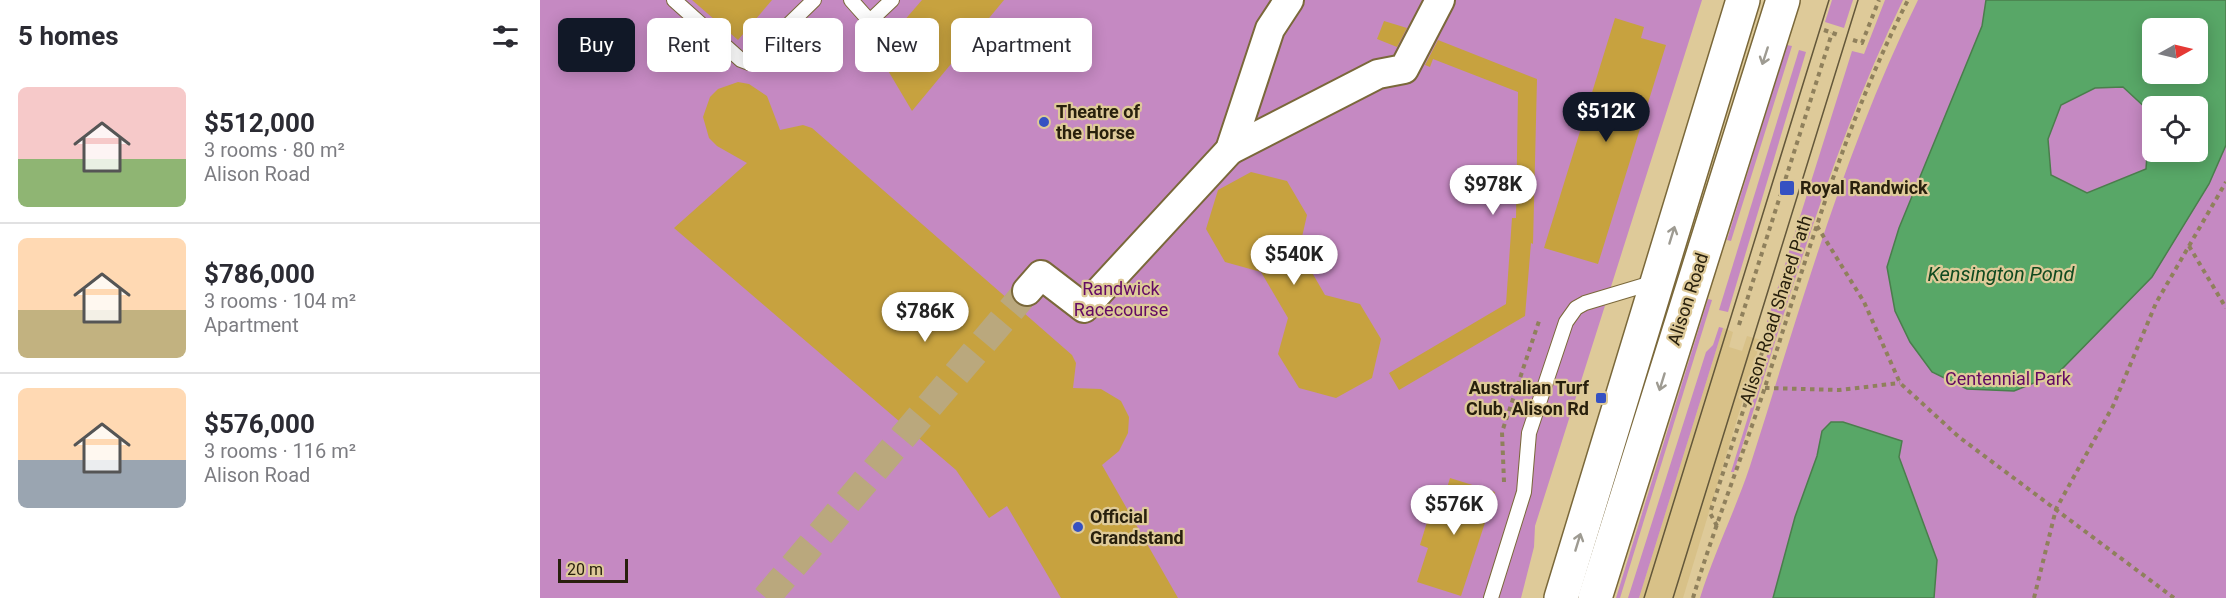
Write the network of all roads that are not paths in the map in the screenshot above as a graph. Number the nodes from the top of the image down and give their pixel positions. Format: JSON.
{"nodes":[{"id":1,"x":674,"y":0,"type":"edge"},
{"id":2,"x":814,"y":0,"type":"edge"},
{"id":3,"x":851,"y":0,"type":"edge"},
{"id":4,"x":892,"y":0,"type":"edge"},
{"id":5,"x":1289,"y":0,"type":"edge"},
{"id":6,"x":1440,"y":0,"type":"edge"},
{"id":7,"x":1743,"y":0,"type":"edge"},
{"id":8,"x":1783,"y":0,"type":"edge"},
{"id":9,"x":1230,"y":150,"type":"junction"},
{"id":10,"x":1658,"y":281,"type":"junction"},
{"id":11,"x":1028,"y":291,"type":"tunnel mouth"},
{"id":12,"x":1491,"y":598,"type":"edge"},
{"id":13,"x":1561,"y":598,"type":"edge"},
{"id":14,"x":1595,"y":598,"type":"edge"}],
"edges":[{"from":1,"to":2,"type":"lane"},
{"from":3,"to":4,"type":"lane"},
{"from":5,"to":9,"type":"street"},
{"from":6,"to":9,"type":"street"},
{"from":10,"to":7,"type":"main road","name":"Alison Road","one_way":true},
{"from":8,"to":14,"type":"main road","name":"Alison Road","one_way":true},
{"from":9,"to":11,"type":"street"},
{"from":10,"to":12,"type":"lane"},
{"from":13,"to":10,"type":"main road","name":"Alison Road","one_way":true}]}
